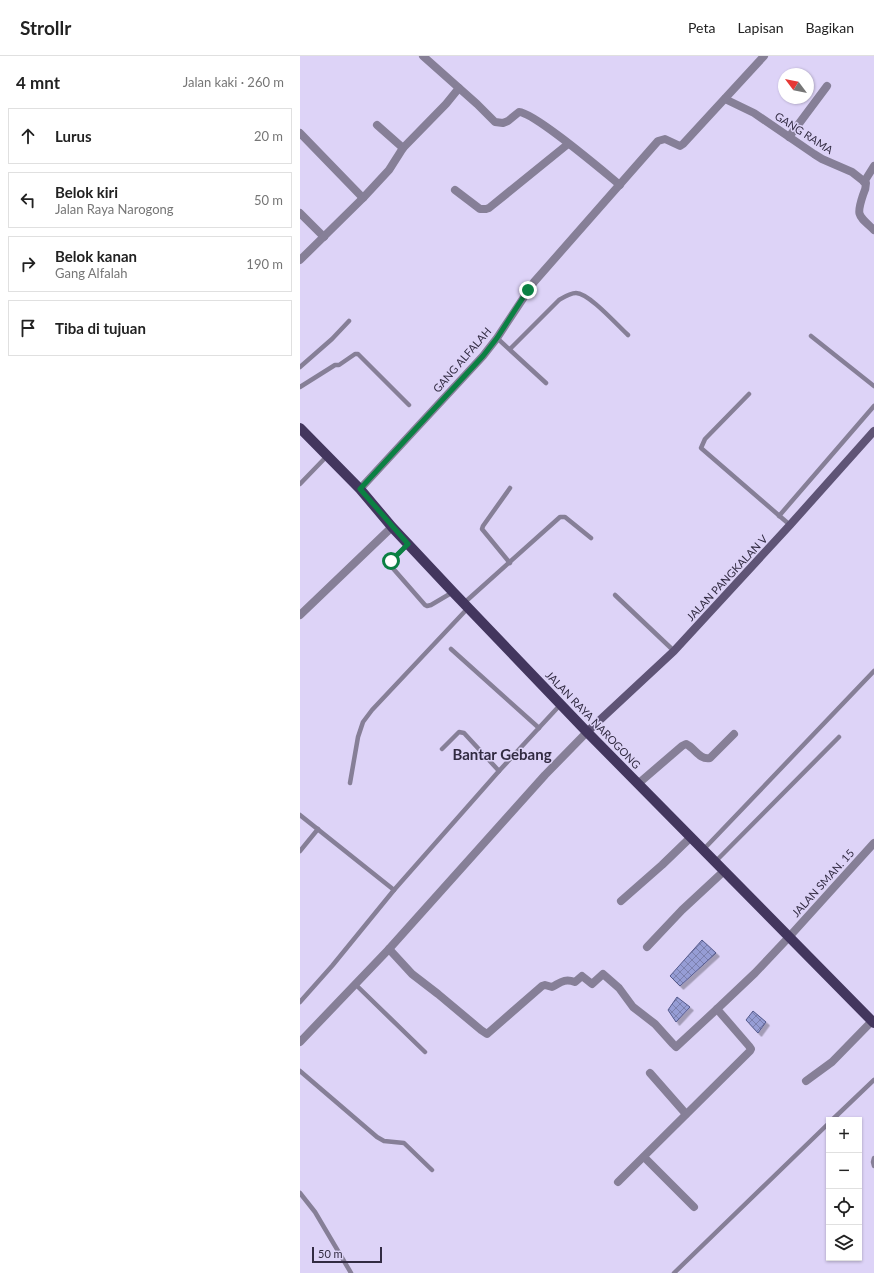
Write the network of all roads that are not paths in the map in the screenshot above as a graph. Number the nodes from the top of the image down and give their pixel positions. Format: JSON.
{"nodes":[{"id":1,"x":423,"y":56,"type":"edge"},
{"id":2,"x":764,"y":56,"type":"edge"},
{"id":3,"x":827,"y":86,"type":"dead end"},
{"id":4,"x":460,"y":88,"type":"junction"},
{"id":5,"x":725,"y":99,"type":"junction"},
{"id":6,"x":377,"y":125,"type":"dead end"},
{"id":7,"x":300,"y":133,"type":"edge"},
{"id":8,"x":789,"y":137,"type":"junction"},
{"id":9,"x":568,"y":144,"type":"junction"},
{"id":10,"x":403,"y":148,"type":"junction"},
{"id":11,"x":874,"y":166,"type":"edge"},
{"id":12,"x":864,"y":182,"type":"junction"},
{"id":13,"x":620,"y":185,"type":"junction"},
{"id":14,"x":455,"y":190,"type":"dead end"},
{"id":15,"x":363,"y":198,"type":"junction"},
{"id":16,"x":300,"y":213,"type":"edge"},
{"id":17,"x":874,"y":230,"type":"edge"},
{"id":18,"x":324,"y":237,"type":"junction"},
{"id":19,"x":300,"y":260,"type":"edge"},
{"id":20,"x":349,"y":321,"type":"dead end"},
{"id":21,"x":628,"y":335,"type":"dead end"},
{"id":22,"x":811,"y":336,"type":"dead end"},
{"id":23,"x":497,"y":338,"type":"junction"},
{"id":24,"x":510,"y":349,"type":"junction"},
{"id":25,"x":300,"y":367,"type":"edge"},
{"id":26,"x":546,"y":383,"type":"dead end"},
{"id":27,"x":874,"y":386,"type":"edge"},
{"id":28,"x":300,"y":387,"type":"edge"},
{"id":29,"x":749,"y":394,"type":"dead end"},
{"id":30,"x":409,"y":405,"type":"dead end"},
{"id":31,"x":874,"y":406,"type":"edge"},
{"id":32,"x":300,"y":428,"type":"edge"},
{"id":33,"x":874,"y":432,"type":"edge"},
{"id":34,"x":327,"y":456,"type":"junction"},
{"id":35,"x":300,"y":484,"type":"edge"},
{"id":36,"x":510,"y":488,"type":"dead end"},
{"id":37,"x":360,"y":489,"type":"junction"},
{"id":38,"x":779,"y":516,"type":"junction"},
{"id":39,"x":790,"y":525,"type":"junction"},
{"id":40,"x":392,"y":526,"type":"junction"},
{"id":41,"x":591,"y":538,"type":"dead end"},
{"id":42,"x":408,"y":544,"type":"junction"},
{"id":43,"x":510,"y":563,"type":"junction"},
{"id":44,"x":453,"y":592,"type":"junction"},
{"id":45,"x":615,"y":595,"type":"dead end"},
{"id":46,"x":466,"y":606,"type":"junction"},
{"id":47,"x":300,"y":615,"type":"edge"},
{"id":48,"x":451,"y":649,"type":"dead end"},
{"id":49,"x":674,"y":651,"type":"junction"},
{"id":50,"x":874,"y":671,"type":"edge"},
{"id":51,"x":561,"y":704,"type":"junction"},
{"id":52,"x":539,"y":728,"type":"junction"},
{"id":53,"x":587,"y":732,"type":"junction"},
{"id":54,"x":734,"y":734,"type":"dead end"},
{"id":55,"x":839,"y":737,"type":"dead end"},
{"id":56,"x":442,"y":749,"type":"dead end"},
{"id":57,"x":499,"y":771,"type":"junction"},
{"id":58,"x":350,"y":783,"type":"dead end"},
{"id":59,"x":639,"y":783,"type":"junction"},
{"id":60,"x":300,"y":815,"type":"edge"},
{"id":61,"x":318,"y":829,"type":"junction"},
{"id":62,"x":691,"y":837,"type":"junction"},
{"id":63,"x":874,"y":843,"type":"edge"},
{"id":64,"x":703,"y":850,"type":"junction"},
{"id":65,"x":300,"y":851,"type":"edge"},
{"id":66,"x":715,"y":862,"type":"junction"},
{"id":67,"x":724,"y":871,"type":"junction"},
{"id":68,"x":394,"y":890,"type":"junction"},
{"id":69,"x":621,"y":901,"type":"dead end"},
{"id":70,"x":789,"y":937,"type":"junction"},
{"id":71,"x":647,"y":947,"type":"dead end"},
{"id":72,"x":389,"y":949,"type":"junction"},
{"id":73,"x":355,"y":984,"type":"junction"},
{"id":74,"x":300,"y":1002,"type":"edge"},
{"id":75,"x":717,"y":1009,"type":"junction"},
{"id":76,"x":873,"y":1022,"type":"edge"},
{"id":77,"x":300,"y":1042,"type":"edge"},
{"id":78,"x":425,"y":1052,"type":"dead end"},
{"id":79,"x":300,"y":1071,"type":"edge"},
{"id":80,"x":650,"y":1073,"type":"dead end"},
{"id":81,"x":874,"y":1080,"type":"edge"},
{"id":82,"x":806,"y":1081,"type":"dead end"},
{"id":83,"x":686,"y":1114,"type":"junction"},
{"id":84,"x":835,"y":1117,"type":"edge"},
{"id":85,"x":826,"y":1126,"type":"edge"},
{"id":86,"x":644,"y":1157,"type":"junction"},
{"id":87,"x":874,"y":1158,"type":"edge"},
{"id":88,"x":874,"y":1166,"type":"edge"},
{"id":89,"x":432,"y":1170,"type":"dead end"},
{"id":90,"x":618,"y":1182,"type":"dead end"},
{"id":91,"x":300,"y":1193,"type":"edge"},
{"id":92,"x":694,"y":1207,"type":"dead end"},
{"id":93,"x":351,"y":1273,"type":"edge"},
{"id":94,"x":674,"y":1273,"type":"edge"}],
"edges":[{"from":1,"to":4,"type":"street"},
{"from":2,"to":5,"type":"street"},
{"from":3,"to":8,"type":"street"},
{"from":4,"to":9,"type":"street"},
{"from":4,"to":10,"type":"street"},
{"from":5,"to":8,"type":"street","name":"GANG RAMA"},
{"from":5,"to":13,"type":"street","name":"GANG ALFALAH"},
{"from":6,"to":10,"type":"street"},
{"from":7,"to":15,"type":"street"},
{"from":8,"to":12,"type":"street","name":"GANG RAMA"},
{"from":9,"to":13,"type":"street"},
{"from":9,"to":14,"type":"street"},
{"from":10,"to":15,"type":"street"},
{"from":11,"to":12,"type":"street"},
{"from":12,"to":17,"type":"street"},
{"from":13,"to":23,"type":"street","name":"GANG ALFALAH"},
{"from":15,"to":18,"type":"street"},
{"from":16,"to":18,"type":"street"},
{"from":18,"to":19,"type":"street"},
{"from":20,"to":25,"type":"lane"},
{"from":21,"to":24,"type":"lane"},
{"from":22,"to":27,"type":"lane"},
{"from":23,"to":24,"type":"lane"},
{"from":23,"to":37,"type":"street","name":"GANG ALFALAH"},
{"from":24,"to":26,"type":"lane"},
{"from":28,"to":30,"type":"lane"},
{"from":29,"to":38,"type":"lane"},
{"from":31,"to":38,"type":"lane"},
{"from":32,"to":34,"type":"main road","name":"JALAN RAYA NAROGONG"},
{"from":33,"to":39,"type":"street","name":"JALAN PANGKALAN V"},
{"from":34,"to":35,"type":"lane"},
{"from":34,"to":37,"type":"main road","name":"JALAN RAYA NAROGONG"},
{"from":36,"to":43,"type":"lane"},
{"from":37,"to":40,"type":"main road","name":"JALAN RAYA NAROGONG"},
{"from":38,"to":39,"type":"lane"},
{"from":39,"to":49,"type":"street","name":"JALAN PANGKALAN V"},
{"from":40,"to":42,"type":"main road","name":"JALAN RAYA NAROGONG"},
{"from":40,"to":47,"type":"street"},
{"from":41,"to":43,"type":"lane"},
{"from":42,"to":44,"type":"main road","name":"JALAN RAYA NAROGONG"},
{"from":42,"to":44,"type":"lane"},
{"from":43,"to":46,"type":"lane"},
{"from":44,"to":46,"type":"main road","name":"JALAN RAYA NAROGONG"},
{"from":45,"to":49,"type":"lane"},
{"from":46,"to":51,"type":"main road","name":"JALAN RAYA NAROGONG"},
{"from":46,"to":58,"type":"lane"},
{"from":48,"to":52,"type":"lane"},
{"from":49,"to":53,"type":"street","name":"JALAN PANGKALAN V"},
{"from":50,"to":64,"type":"lane"},
{"from":51,"to":52,"type":"lane"},
{"from":51,"to":53,"type":"main road","name":"JALAN RAYA NAROGONG"},
{"from":52,"to":57,"type":"lane"},
{"from":53,"to":59,"type":"main road","name":"JALAN RAYA NAROGONG"},
{"from":53,"to":72,"type":"street"},
{"from":54,"to":59,"type":"street"},
{"from":55,"to":66,"type":"lane"},
{"from":56,"to":57,"type":"lane"},
{"from":57,"to":68,"type":"lane"},
{"from":59,"to":62,"type":"main road","name":"JALAN RAYA NAROGONG"},
{"from":60,"to":61,"type":"lane"},
{"from":61,"to":65,"type":"lane"},
{"from":61,"to":68,"type":"lane"},
{"from":62,"to":64,"type":"main road","name":"JALAN RAYA NAROGONG"},
{"from":62,"to":69,"type":"street"},
{"from":63,"to":70,"type":"street","name":"JALAN SMAN. 15"},
{"from":64,"to":66,"type":"main road","name":"JALAN RAYA NAROGONG"},
{"from":66,"to":67,"type":"main road","name":"JALAN RAYA NAROGONG"},
{"from":67,"to":70,"type":"main road","name":"JALAN RAYA NAROGONG"},
{"from":67,"to":71,"type":"street"},
{"from":68,"to":74,"type":"lane"},
{"from":70,"to":75,"type":"street","name":"JALAN SMAN. 15"},
{"from":70,"to":76,"type":"main road","name":"JALAN RAYA NAROGONG"},
{"from":72,"to":73,"type":"street"},
{"from":72,"to":75,"type":"street","name":"JALAN SMAN. 15"},
{"from":73,"to":77,"type":"street"},
{"from":73,"to":78,"type":"lane"},
{"from":75,"to":83,"type":"street"},
{"from":76,"to":82,"type":"street"},
{"from":79,"to":89,"type":"lane"},
{"from":80,"to":83,"type":"street"},
{"from":81,"to":84,"type":"lane"},
{"from":83,"to":86,"type":"street"},
{"from":85,"to":94,"type":"lane"},
{"from":86,"to":90,"type":"street"},
{"from":86,"to":92,"type":"street"},
{"from":87,"to":88,"type":"lane"},
{"from":91,"to":93,"type":"lane"}]}
